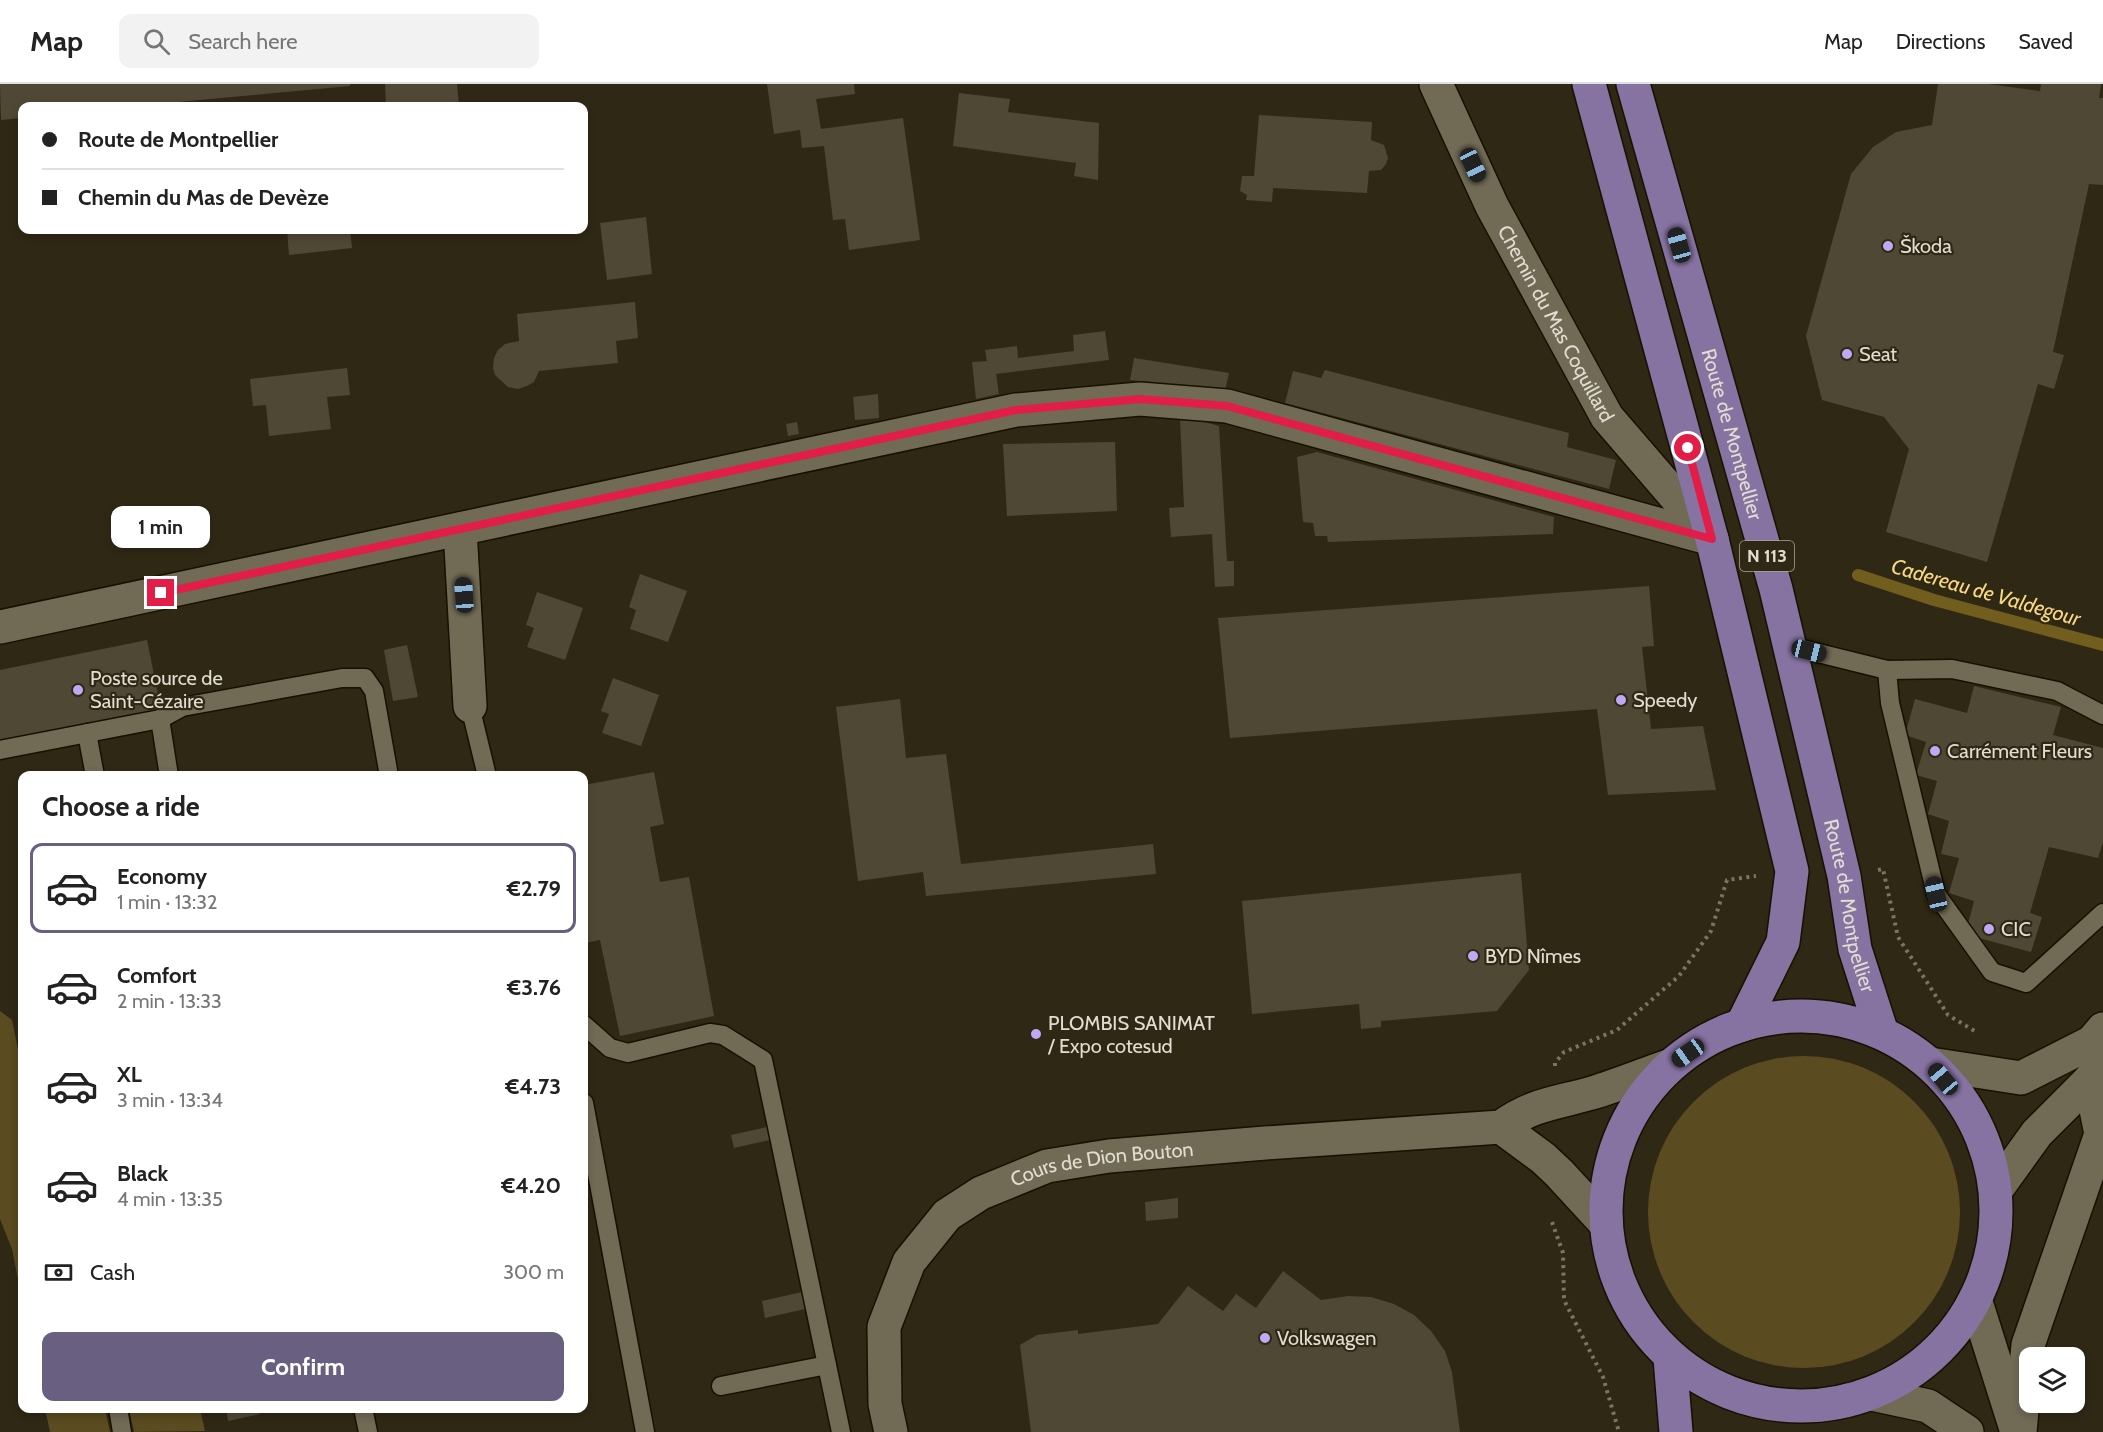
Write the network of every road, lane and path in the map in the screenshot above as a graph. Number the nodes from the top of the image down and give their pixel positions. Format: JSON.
{"nodes":[{"id":1,"x":1436,"y":84,"type":"edge"},
{"id":2,"x":1589,"y":84,"type":"edge"},
{"id":3,"x":1633,"y":84,"type":"edge"},
{"id":4,"x":460,"y":529,"type":"junction"},
{"id":5,"x":1712,"y":539,"type":"junction"},
{"id":6,"x":0,"y":627,"type":"edge"},
{"id":7,"x":1790,"y":646,"type":"junction"},
{"id":8,"x":1887,"y":670,"type":"junction"},
{"id":9,"x":470,"y":706,"type":"joint"},
{"id":10,"x":2103,"y":715,"type":"edge"},
{"id":11,"x":160,"y":719,"type":"junction"},
{"id":12,"x":87,"y":733,"type":"junction"},
{"id":13,"x":0,"y":750,"type":"edge"},
{"id":14,"x":94,"y":771,"type":"edge"},
{"id":15,"x":168,"y":771,"type":"edge"},
{"id":16,"x":388,"y":771,"type":"edge"},
{"id":17,"x":486,"y":771,"type":"edge"},
{"id":18,"x":1874,"y":871,"type":"dead end"},
{"id":19,"x":1758,"y":876,"type":"dead end"},
{"id":20,"x":2103,"y":913,"type":"edge"},
{"id":21,"x":1742,"y":1024,"type":"junction"},
{"id":22,"x":588,"y":1029,"type":"edge"},
{"id":23,"x":2103,"y":1029,"type":"edge"},
{"id":24,"x":1882,"y":1033,"type":"junction"},
{"id":25,"x":1984,"y":1037,"type":"dead end"},
{"id":26,"x":1930,"y":1064,"type":"junction"},
{"id":27,"x":1671,"y":1065,"type":"junction"},
{"id":28,"x":2096,"y":1071,"type":"edge"},
{"id":29,"x":1555,"y":1073,"type":"dead end"},
{"id":30,"x":588,"y":1126,"type":"edge"},
{"id":31,"x":1501,"y":1127,"type":"junction"},
{"id":32,"x":1995,"y":1190,"type":"junction"},
{"id":33,"x":1550,"y":1217,"type":"dead end"},
{"id":34,"x":1605,"y":1223,"type":"junction"},
{"id":35,"x":1975,"y":1299,"type":"junction"},
{"id":36,"x":1670,"y":1358,"type":"junction"},
{"id":37,"x":827,"y":1365,"type":"junction"},
{"id":38,"x":721,"y":1386,"type":"dead end"},
{"id":39,"x":1872,"y":1394,"type":"junction"},
{"id":40,"x":1831,"y":1405,"type":"junction"},
{"id":41,"x":119,"y":1413,"type":"edge"},
{"id":42,"x":364,"y":1413,"type":"edge"},
{"id":43,"x":122,"y":1432,"type":"edge"},
{"id":44,"x":368,"y":1432,"type":"edge"},
{"id":45,"x":645,"y":1432,"type":"edge"},
{"id":46,"x":841,"y":1432,"type":"edge"},
{"id":47,"x":891,"y":1432,"type":"edge"},
{"id":48,"x":1619,"y":1432,"type":"edge"},
{"id":49,"x":1676,"y":1432,"type":"edge"},
{"id":50,"x":1806,"y":1432,"type":"edge"},
{"id":51,"x":1967,"y":1432,"type":"edge"},
{"id":52,"x":2019,"y":1432,"type":"edge"}],
"edges":[{"from":1,"to":5,"type":"street","name":"Chemin du Mas Coquillard"},
{"from":2,"to":5,"type":"main road","number":"N 113"},
{"from":3,"to":7,"type":"main road","name":"Route de Montpellier","number":"N 113"},
{"from":4,"to":5,"type":"street"},
{"from":4,"to":6,"type":"street"},
{"from":4,"to":9,"type":"street"},
{"from":5,"to":21,"type":"main road","number":"N 113"},
{"from":7,"to":8,"type":"lane"},
{"from":7,"to":24,"type":"main road","name":"Route de Montpellier","number":"N 113"},
{"from":8,"to":10,"type":"lane"},
{"from":8,"to":20,"type":"lane"},
{"from":9,"to":17,"type":"lane"},
{"from":11,"to":12,"type":"lane"},
{"from":11,"to":15,"type":"lane"},
{"from":11,"to":16,"type":"lane"},
{"from":12,"to":13,"type":"lane"},
{"from":12,"to":14,"type":"lane"},
{"from":18,"to":25,"type":"path"},
{"from":19,"to":29,"type":"path"},
{"from":21,"to":24,"type":"main road"},
{"from":21,"to":27,"type":"main road"},
{"from":22,"to":37,"type":"lane"},
{"from":23,"to":26,"type":"street"},
{"from":24,"to":26,"type":"main road"},
{"from":26,"to":32,"type":"main road"},
{"from":27,"to":31,"type":"street","name":"Cours de Dion Bouton"},
{"from":27,"to":34,"type":"main road"},
{"from":28,"to":32,"type":"street"},
{"from":28,"to":52,"type":"street"},
{"from":30,"to":45,"type":"lane"},
{"from":31,"to":34,"type":"street"},
{"from":31,"to":47,"type":"street","name":"Cours de Dion Bouton"},
{"from":32,"to":35,"type":"main road"},
{"from":33,"to":48,"type":"path"},
{"from":34,"to":36,"type":"main road"},
{"from":35,"to":39,"type":"main road"},
{"from":35,"to":52,"type":"street"},
{"from":36,"to":40,"type":"main road"},
{"from":36,"to":49,"type":"main road"},
{"from":37,"to":38,"type":"lane"},
{"from":37,"to":46,"type":"lane"},
{"from":39,"to":40,"type":"main road"},
{"from":39,"to":51,"type":"street"},
{"from":40,"to":50,"type":"main road"},
{"from":41,"to":43,"type":"lane"},
{"from":42,"to":44,"type":"lane"}]}
